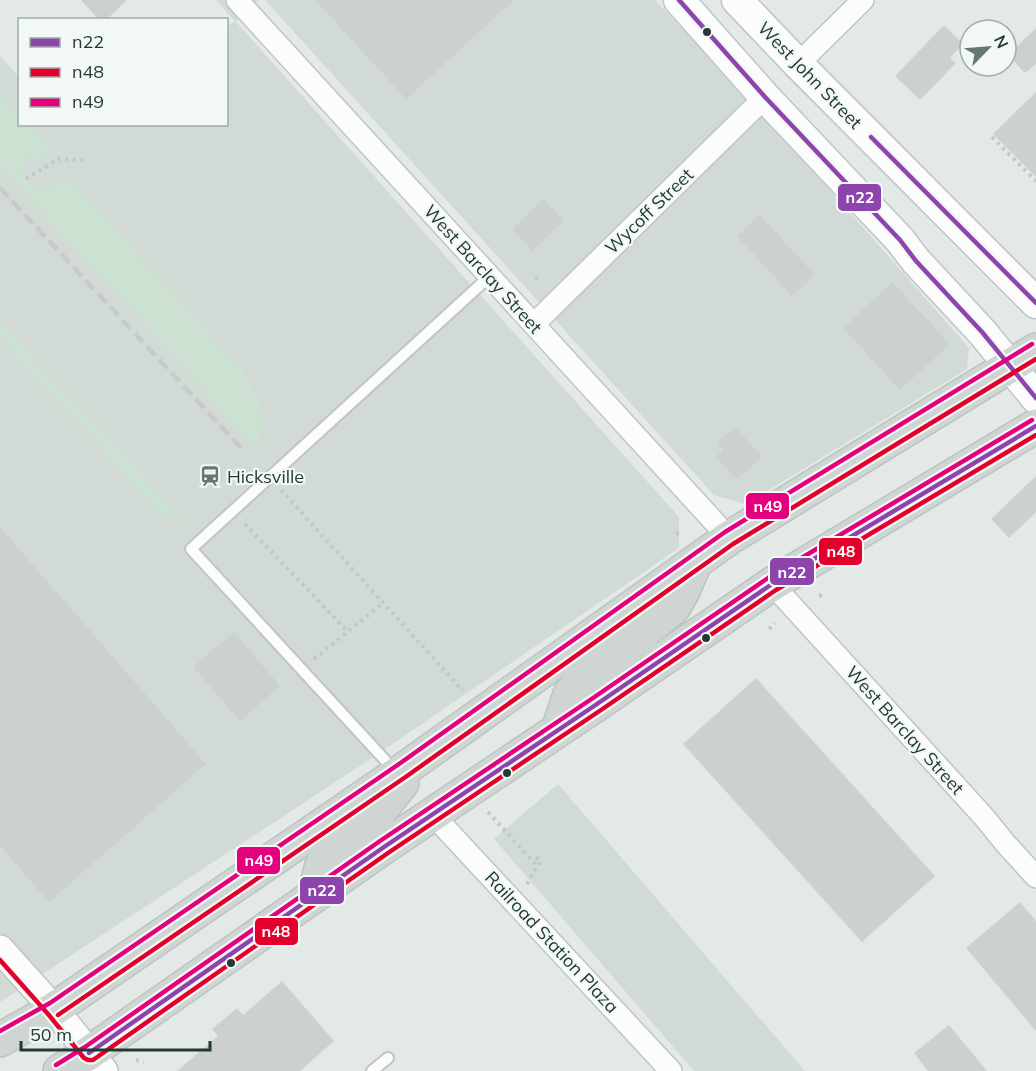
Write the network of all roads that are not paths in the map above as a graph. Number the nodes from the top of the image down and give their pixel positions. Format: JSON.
{"nodes":[{"id":1,"x":237,"y":0,"type":"edge"},
{"id":2,"x":679,"y":0,"type":"edge"},
{"id":3,"x":737,"y":0,"type":"edge"},
{"id":4,"x":864,"y":0,"type":"edge"},
{"id":5,"x":798,"y":64,"type":"junction"},
{"id":6,"x":765,"y":97,"type":"junction"},
{"id":7,"x":490,"y":276,"type":"junction"},
{"id":8,"x":1036,"y":303,"type":"edge"},
{"id":9,"x":534,"y":324,"type":"junction"},
{"id":10,"x":1023,"y":358,"type":"edge"},
{"id":11,"x":1036,"y":398,"type":"edge"},
{"id":12,"x":1036,"y":426,"type":"edge"},
{"id":13,"x":729,"y":538,"type":"junction"},
{"id":14,"x":696,"y":562,"type":"junction"},
{"id":15,"x":772,"y":584,"type":"junction"},
{"id":16,"x":558,"y":730,"type":"junction"},
{"id":17,"x":397,"y":773,"type":"junction"},
{"id":18,"x":432,"y":814,"type":"junction"},
{"id":19,"x":1036,"y":877,"type":"edge"},
{"id":20,"x":315,"y":895,"type":"junction"},
{"id":21,"x":0,"y":949,"type":"edge"},
{"id":22,"x":54,"y":1009,"type":"junction"},
{"id":23,"x":0,"y":1040,"type":"edge"},
{"id":24,"x":388,"y":1058,"type":"dead end"},
{"id":25,"x":97,"y":1062,"type":"edge"},
{"id":26,"x":60,"y":1071,"type":"edge"},
{"id":27,"x":372,"y":1071,"type":"edge"},
{"id":28,"x":671,"y":1071,"type":"edge"}],
"edges":[{"from":1,"to":7,"type":"street","name":"West Barclay Street"},
{"from":2,"to":6,"type":"main road"},
{"from":3,"to":5,"type":"main road","name":"West John Street"},
{"from":4,"to":5,"type":"street"},
{"from":5,"to":8,"type":"main road","name":"West John Street"},
{"from":6,"to":9,"type":"street","name":"Wycoff Street"},
{"from":6,"to":10,"type":"main road"},
{"from":7,"to":9,"type":"street","name":"West Barclay Street"},
{"from":7,"to":17,"type":"lane"},
{"from":9,"to":13,"type":"street","name":"West Barclay Street"},
{"from":10,"to":11,"type":"main road"},
{"from":10,"to":13,"type":"main road"},
{"from":12,"to":15,"type":"main road"},
{"from":13,"to":14,"type":"main road"},
{"from":14,"to":16,"type":"main road"},
{"from":14,"to":17,"type":"main road"},
{"from":15,"to":16,"type":"main road"},
{"from":15,"to":19,"type":"street","name":"West Barclay Street"},
{"from":16,"to":18,"type":"main road"},
{"from":17,"to":20,"type":"main road"},
{"from":17,"to":22,"type":"main road"},
{"from":18,"to":20,"type":"main road"},
{"from":18,"to":28,"type":"street","name":"Railroad Station Plaza"},
{"from":20,"to":25,"type":"main road"},
{"from":21,"to":22,"type":"street"},
{"from":22,"to":23,"type":"main road"},
{"from":22,"to":25,"type":"street"},
{"from":24,"to":27,"type":"lane"},
{"from":25,"to":26,"type":"main road"}]}
